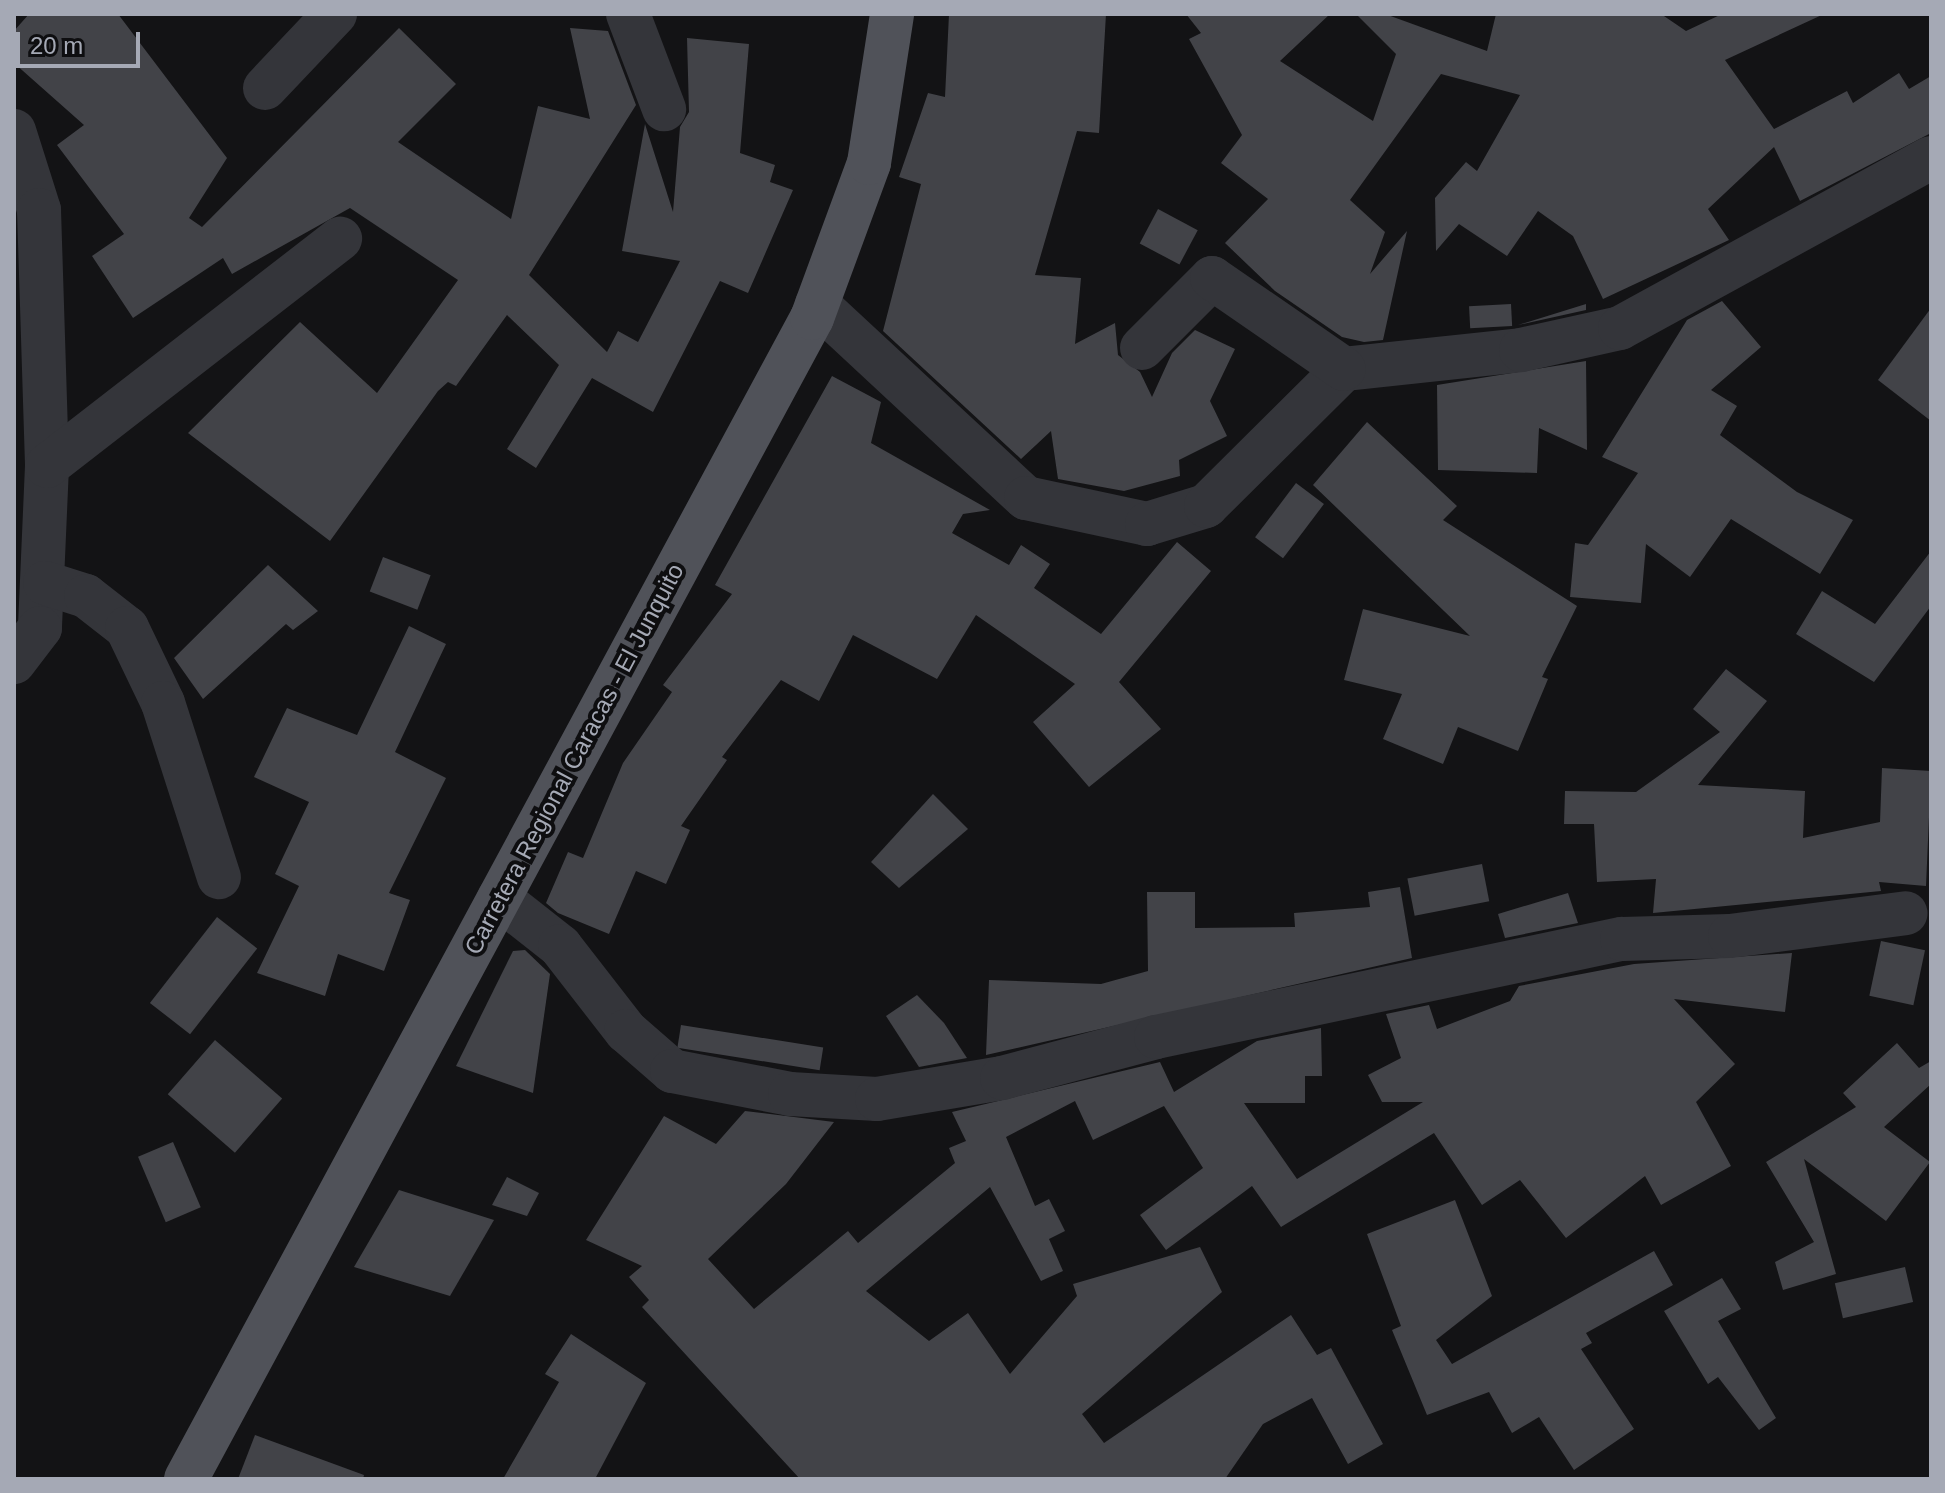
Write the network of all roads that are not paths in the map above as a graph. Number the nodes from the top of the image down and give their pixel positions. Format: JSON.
{"nodes":[{"id":1,"x":335,"y":14,"type":"edge"},
{"id":2,"x":628,"y":14,"type":"edge"},
{"id":3,"x":892,"y":14,"type":"edge"},
{"id":4,"x":265,"y":88,"type":"dead end"},
{"id":5,"x":664,"y":109,"type":"dead end"},
{"id":6,"x":14,"y":131,"type":"edge"},
{"id":7,"x":1931,"y":158,"type":"edge"},
{"id":8,"x":340,"y":239,"type":"dead end"},
{"id":9,"x":817,"y":304,"type":"junction"},
{"id":10,"x":1142,"y":348,"type":"dead end"},
{"id":11,"x":1344,"y":369,"type":"junction"},
{"id":12,"x":47,"y":466,"type":"junction"},
{"id":13,"x":45,"y":583,"type":"junction"},
{"id":14,"x":14,"y":662,"type":"edge"},
{"id":15,"x":219,"y":877,"type":"dead end"},
{"id":16,"x":499,"y":898,"type":"junction"},
{"id":17,"x":1906,"y":913,"type":"dead end"},
{"id":18,"x":186,"y":1479,"type":"edge"}],
"edges":[{"from":1,"to":4,"type":"street"},
{"from":2,"to":5,"type":"street"},
{"from":3,"to":9,"type":"main road","name":"Carretera Regional Caracas - El Junquito"},
{"from":6,"to":12,"type":"street"},
{"from":7,"to":11,"type":"street"},
{"from":8,"to":12,"type":"street"},
{"from":9,"to":11,"type":"street"},
{"from":9,"to":16,"type":"main road","name":"Carretera Regional Caracas - El Junquito"},
{"from":10,"to":11,"type":"street"},
{"from":12,"to":13,"type":"street"},
{"from":13,"to":14,"type":"street"},
{"from":13,"to":15,"type":"street"},
{"from":16,"to":17,"type":"street"},
{"from":16,"to":18,"type":"main road","name":"Carretera Regional Caracas - El Junquito"}]}
